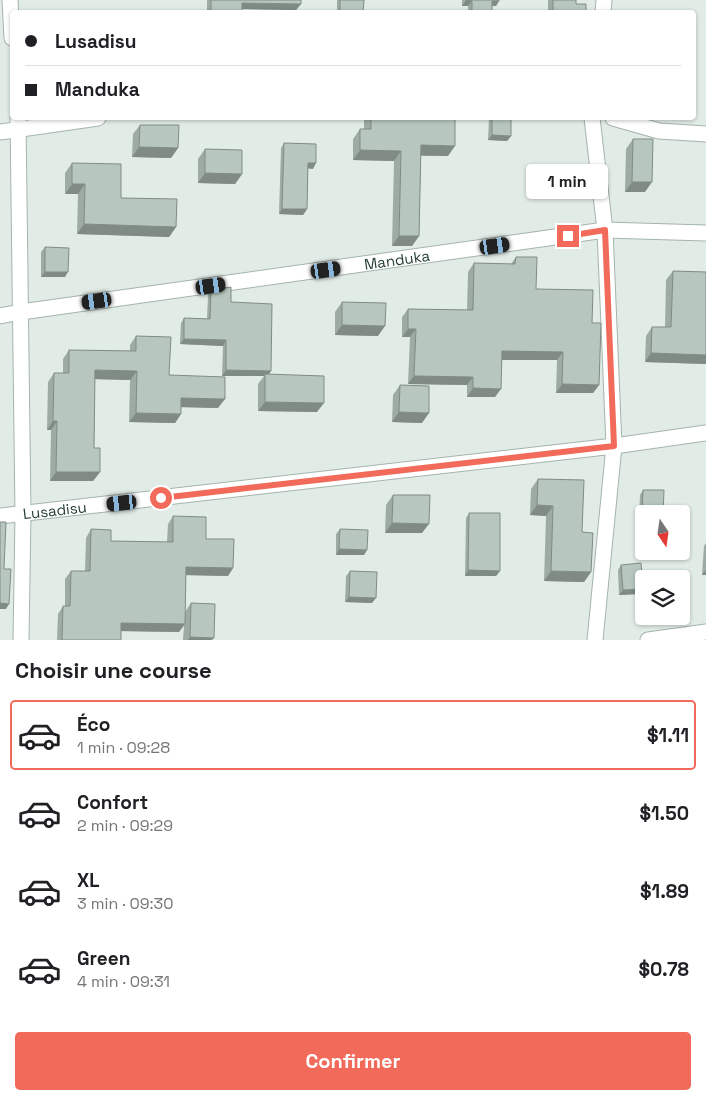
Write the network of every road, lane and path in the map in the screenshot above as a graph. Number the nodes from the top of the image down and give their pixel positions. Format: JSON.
{"nodes":[{"id":1,"x":71,"y":120,"type":"edge"},
{"id":2,"x":592,"y":120,"type":"edge"},
{"id":3,"x":620,"y":120,"type":"edge"},
{"id":4,"x":18,"y":124,"type":"edge"},
{"id":5,"x":0,"y":132,"type":"edge"},
{"id":6,"x":706,"y":134,"type":"edge"},
{"id":7,"x":605,"y":230,"type":"junction"},
{"id":8,"x":706,"y":233,"type":"edge"},
{"id":9,"x":20,"y":312,"type":"junction"},
{"id":10,"x":0,"y":316,"type":"edge"},
{"id":11,"x":706,"y":433,"type":"edge"},
{"id":12,"x":614,"y":446,"type":"junction"},
{"id":13,"x":23,"y":514,"type":"junction"},
{"id":14,"x":0,"y":516,"type":"edge"},
{"id":15,"x":706,"y":632,"type":"edge"},
{"id":16,"x":21,"y":640,"type":"edge"},
{"id":17,"x":595,"y":640,"type":"edge"},
{"id":18,"x":648,"y":640,"type":"edge"}],
"edges":[{"from":1,"to":4,"type":"street"},
{"from":2,"to":7,"type":"street"},
{"from":3,"to":6,"type":"street"},
{"from":4,"to":5,"type":"street"},
{"from":4,"to":9,"type":"street"},
{"from":7,"to":8,"type":"street","name":"Manduka"},
{"from":7,"to":9,"type":"street","name":"Manduka"},
{"from":7,"to":12,"type":"street"},
{"from":9,"to":10,"type":"street","name":"Manduka"},
{"from":9,"to":13,"type":"street"},
{"from":11,"to":12,"type":"street","name":"Lusadisu"},
{"from":12,"to":13,"type":"street","name":"Lusadisu"},
{"from":12,"to":17,"type":"street"},
{"from":13,"to":14,"type":"street","name":"Lusadisu"},
{"from":13,"to":16,"type":"street"},
{"from":15,"to":18,"type":"street"}]}
